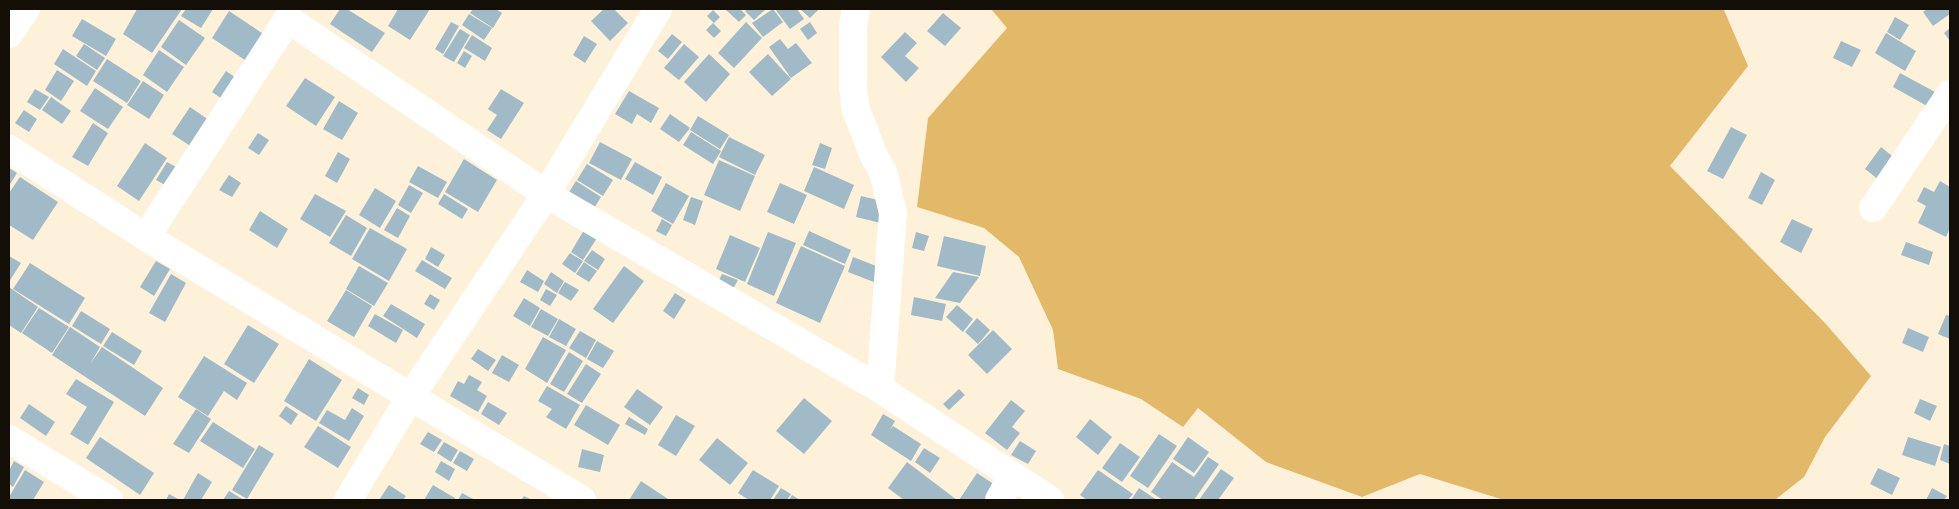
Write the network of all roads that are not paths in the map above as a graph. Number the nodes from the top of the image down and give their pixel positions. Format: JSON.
{"nodes":[{"id":1,"x":26,"y":9,"type":"edge"},
{"id":2,"x":658,"y":9,"type":"edge"},
{"id":3,"x":856,"y":9,"type":"edge"},
{"id":4,"x":284,"y":12,"type":"edge"},
{"id":5,"x":9,"y":34,"type":"edge"},
{"id":6,"x":1950,"y":94,"type":"edge"},
{"id":7,"x":9,"y":149,"type":"edge"},
{"id":8,"x":546,"y":194,"type":"junction"},
{"id":9,"x":1873,"y":208,"type":"dead end"},
{"id":10,"x":146,"y":237,"type":"junction"},
{"id":11,"x":880,"y":389,"type":"junction"},
{"id":12,"x":411,"y":396,"type":"junction"},
{"id":13,"x":9,"y":439,"type":"edge"},
{"id":14,"x":1012,"y":476,"type":"junction"},
{"id":15,"x":109,"y":500,"type":"edge"},
{"id":16,"x":348,"y":500,"type":"edge"},
{"id":17,"x":582,"y":500,"type":"edge"},
{"id":18,"x":999,"y":500,"type":"edge"},
{"id":19,"x":1050,"y":500,"type":"edge"}],
"edges":[{"from":1,"to":5,"type":"street"},
{"from":2,"to":8,"type":"street"},
{"from":3,"to":11,"type":"street"},
{"from":4,"to":8,"type":"street"},
{"from":4,"to":10,"type":"street"},
{"from":6,"to":9,"type":"street"},
{"from":7,"to":10,"type":"street"},
{"from":8,"to":11,"type":"street"},
{"from":8,"to":12,"type":"street"},
{"from":10,"to":12,"type":"street"},
{"from":11,"to":14,"type":"street"},
{"from":12,"to":16,"type":"street"},
{"from":12,"to":17,"type":"street"},
{"from":13,"to":15,"type":"street"},
{"from":14,"to":18,"type":"street"},
{"from":14,"to":19,"type":"street"}]}
